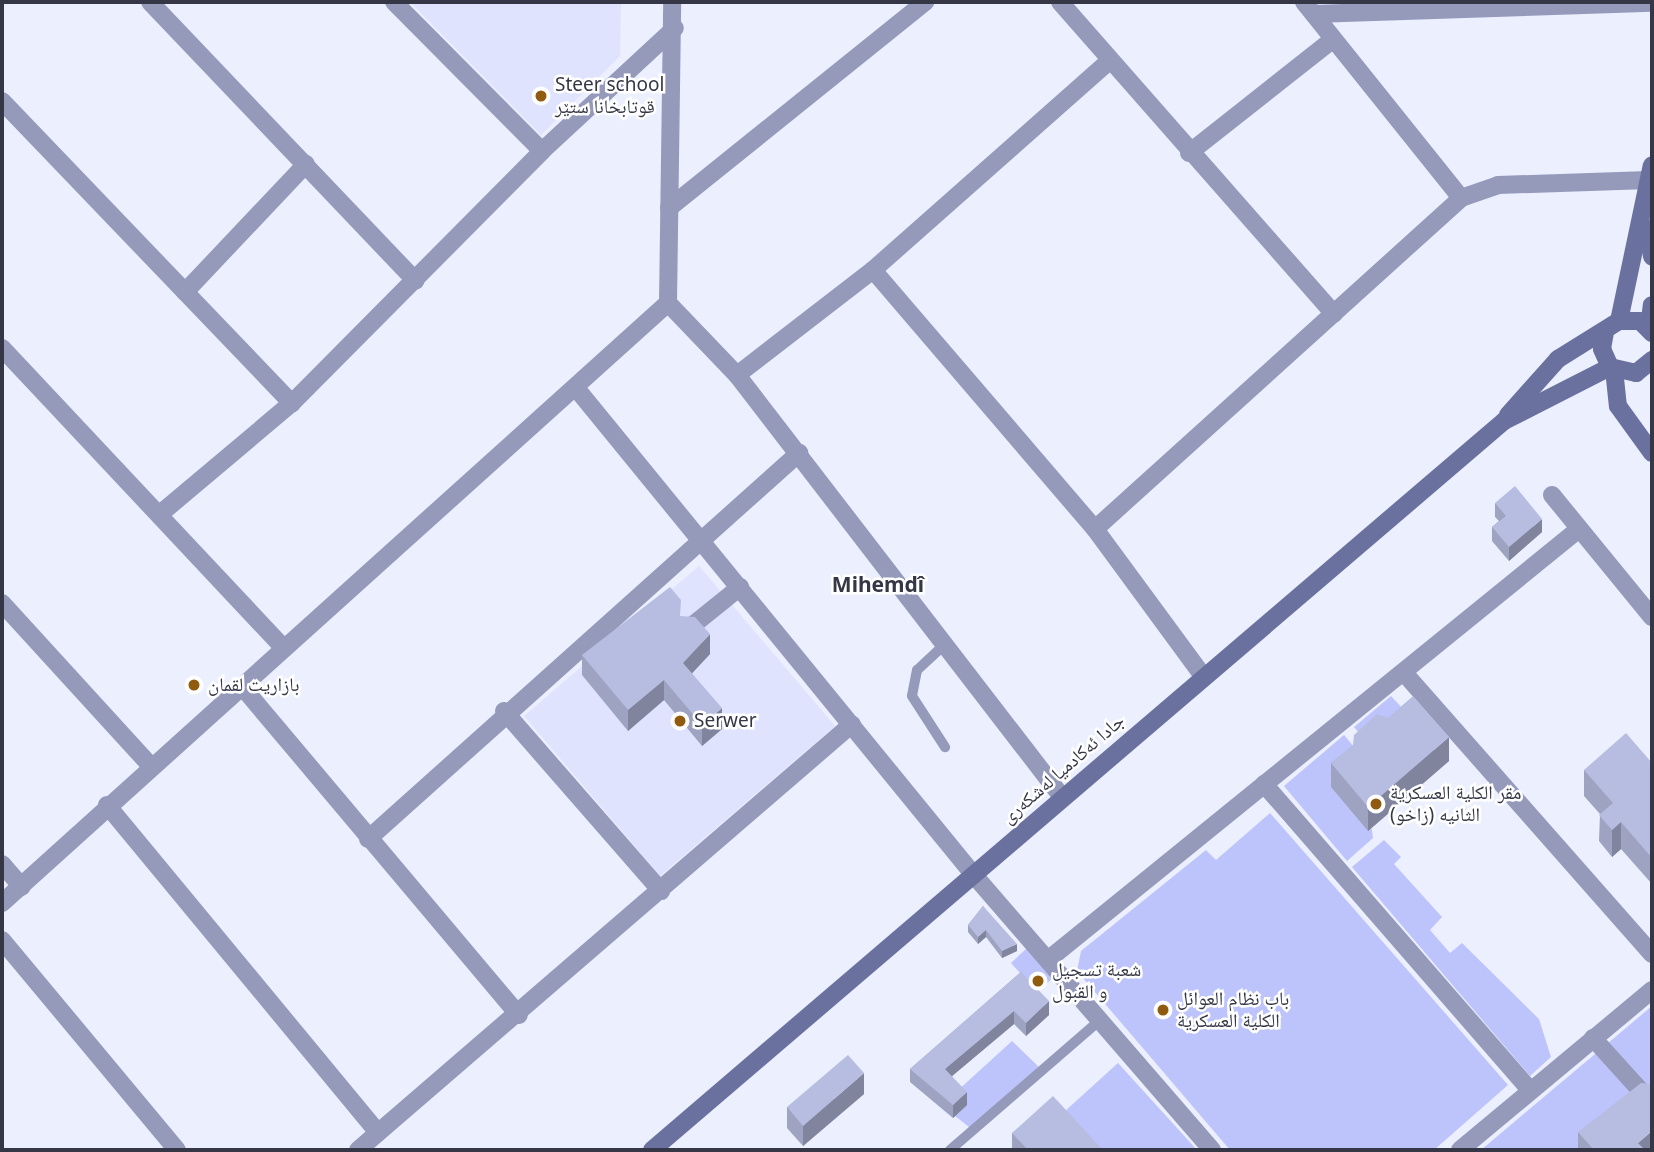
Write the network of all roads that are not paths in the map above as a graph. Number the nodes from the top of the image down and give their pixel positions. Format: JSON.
{"nodes":[{"id":1,"x":150,"y":2,"type":"edge"},
{"id":2,"x":394,"y":2,"type":"edge"},
{"id":3,"x":672,"y":2,"type":"edge"},
{"id":4,"x":925,"y":2,"type":"edge"},
{"id":5,"x":1060,"y":2,"type":"edge"},
{"id":6,"x":1652,"y":3,"type":"edge"},
{"id":7,"x":1599,"y":5,"type":"edge"},
{"id":8,"x":1309,"y":8,"type":"edge"},
{"id":9,"x":675,"y":29,"type":"junction"},
{"id":10,"x":1331,"y":41,"type":"junction"},
{"id":11,"x":1109,"y":61,"type":"junction"},
{"id":12,"x":2,"y":102,"type":"edge"},
{"id":13,"x":542,"y":151,"type":"junction"},
{"id":14,"x":1189,"y":153,"type":"junction"},
{"id":15,"x":306,"y":164,"type":"junction"},
{"id":16,"x":1651,"y":173,"type":"edge"},
{"id":17,"x":1461,"y":198,"type":"junction"},
{"id":18,"x":669,"y":208,"type":"junction"},
{"id":19,"x":1646,"y":217,"type":"junction"},
{"id":20,"x":1652,"y":257,"type":"edge"},
{"id":21,"x":873,"y":270,"type":"junction"},
{"id":22,"x":416,"y":281,"type":"junction"},
{"id":23,"x":186,"y":292,"type":"junction"},
{"id":24,"x":668,"y":303,"type":"junction"},
{"id":25,"x":1652,"y":305,"type":"edge"},
{"id":26,"x":1334,"y":314,"type":"junction"},
{"id":27,"x":1612,"y":326,"type":"junction"},
{"id":28,"x":1651,"y":330,"type":"edge"},
{"id":29,"x":2,"y":348,"type":"edge"},
{"id":30,"x":1652,"y":360,"type":"edge"},
{"id":31,"x":1612,"y":368,"type":"junction"},
{"id":32,"x":737,"y":375,"type":"junction"},
{"id":33,"x":576,"y":388,"type":"junction"},
{"id":34,"x":292,"y":403,"type":"junction"},
{"id":35,"x":1504,"y":421,"type":"junction"},
{"id":36,"x":799,"y":453,"type":"junction"},
{"id":37,"x":1652,"y":453,"type":"edge"},
{"id":38,"x":1552,"y":495,"type":"dead end"},
{"id":39,"x":160,"y":514,"type":"junction"},
{"id":40,"x":1095,"y":529,"type":"junction"},
{"id":41,"x":1579,"y":529,"type":"junction"},
{"id":42,"x":699,"y":537,"type":"junction"},
{"id":43,"x":740,"y":587,"type":"junction"},
{"id":44,"x":2,"y":603,"type":"edge"},
{"id":45,"x":1652,"y":617,"type":"edge"},
{"id":46,"x":688,"y":629,"type":"edge"},
{"id":47,"x":943,"y":646,"type":"junction"},
{"id":48,"x":284,"y":648,"type":"junction"},
{"id":49,"x":1406,"y":675,"type":"junction"},
{"id":50,"x":1203,"y":676,"type":"junction"},
{"id":51,"x":245,"y":690,"type":"junction"},
{"id":52,"x":504,"y":711,"type":"junction"},
{"id":53,"x":852,"y":724,"type":"junction"},
{"id":54,"x":945,"y":747,"type":"dead end"},
{"id":55,"x":150,"y":765,"type":"junction"},
{"id":56,"x":1264,"y":785,"type":"junction"},
{"id":57,"x":1062,"y":797,"type":"junction"},
{"id":58,"x":107,"y":805,"type":"junction"},
{"id":59,"x":368,"y":839,"type":"junction"},
{"id":60,"x":2,"y":864,"type":"edge"},
{"id":61,"x":973,"y":874,"type":"junction"},
{"id":62,"x":22,"y":887,"type":"junction"},
{"id":63,"x":662,"y":891,"type":"junction"},
{"id":64,"x":2,"y":903,"type":"edge"},
{"id":65,"x":2,"y":940,"type":"edge"},
{"id":66,"x":1652,"y":954,"type":"edge"},
{"id":67,"x":1049,"y":959,"type":"junction"},
{"id":68,"x":1652,"y":990,"type":"edge"},
{"id":69,"x":519,"y":1015,"type":"junction"},
{"id":70,"x":1100,"y":1020,"type":"junction"},
{"id":71,"x":1594,"y":1038,"type":"junction"},
{"id":72,"x":1529,"y":1090,"type":"junction"},
{"id":73,"x":1650,"y":1101,"type":"edge"},
{"id":74,"x":378,"y":1133,"type":"junction"},
{"id":75,"x":177,"y":1150,"type":"edge"},
{"id":76,"x":358,"y":1150,"type":"edge"},
{"id":77,"x":652,"y":1150,"type":"edge"},
{"id":78,"x":950,"y":1150,"type":"edge"},
{"id":79,"x":1212,"y":1150,"type":"edge"},
{"id":80,"x":1460,"y":1150,"type":"edge"}],
"edges":[{"from":1,"to":15,"type":"street"},
{"from":2,"to":13,"type":"street"},
{"from":3,"to":9,"type":"street"},
{"from":4,"to":18,"type":"street"},
{"from":5,"to":11,"type":"street"},
{"from":6,"to":7,"type":"street"},
{"from":7,"to":8,"type":"street"},
{"from":8,"to":10,"type":"street"},
{"from":9,"to":13,"type":"street"},
{"from":9,"to":18,"type":"street"},
{"from":10,"to":14,"type":"street"},
{"from":10,"to":17,"type":"street"},
{"from":11,"to":14,"type":"street"},
{"from":11,"to":21,"type":"street"},
{"from":12,"to":23,"type":"street"},
{"from":13,"to":22,"type":"street"},
{"from":14,"to":26,"type":"street"},
{"from":15,"to":22,"type":"street"},
{"from":15,"to":23,"type":"street"},
{"from":16,"to":17,"type":"street"},
{"from":16,"to":19,"type":"main road"},
{"from":17,"to":26,"type":"street"},
{"from":18,"to":24,"type":"street"},
{"from":19,"to":20,"type":"main road"},
{"from":19,"to":27,"type":"main road"},
{"from":21,"to":32,"type":"street"},
{"from":21,"to":40,"type":"street"},
{"from":22,"to":34,"type":"street"},
{"from":23,"to":34,"type":"street"},
{"from":24,"to":32,"type":"street"},
{"from":24,"to":33,"type":"street"},
{"from":25,"to":28,"type":"main road"},
{"from":26,"to":40,"type":"street"},
{"from":27,"to":28,"type":"main road"},
{"from":27,"to":31,"type":"main road"},
{"from":27,"to":35,"type":"main road"},
{"from":29,"to":39,"type":"street"},
{"from":30,"to":31,"type":"main road"},
{"from":31,"to":35,"type":"main road"},
{"from":31,"to":37,"type":"main road"},
{"from":32,"to":36,"type":"street"},
{"from":33,"to":42,"type":"street"},
{"from":33,"to":48,"type":"street"},
{"from":34,"to":39,"type":"street"},
{"from":35,"to":50,"type":"main road","name":"جادا ئه‌كادميا له‌شكه‌رى"},
{"from":36,"to":42,"type":"street"},
{"from":36,"to":47,"type":"street"},
{"from":38,"to":41,"type":"street"},
{"from":39,"to":48,"type":"street"},
{"from":40,"to":50,"type":"street"},
{"from":41,"to":45,"type":"street"},
{"from":41,"to":49,"type":"street"},
{"from":42,"to":43,"type":"street"},
{"from":42,"to":52,"type":"street"},
{"from":43,"to":46,"type":"street"},
{"from":43,"to":53,"type":"street"},
{"from":44,"to":55,"type":"street"},
{"from":47,"to":54,"type":"lane"},
{"from":47,"to":57,"type":"street"},
{"from":48,"to":51,"type":"street"},
{"from":49,"to":56,"type":"street"},
{"from":49,"to":66,"type":"street"},
{"from":50,"to":57,"type":"main road","name":"جادا ئه‌كادميا له‌شكه‌رى"},
{"from":51,"to":55,"type":"street"},
{"from":51,"to":59,"type":"street"},
{"from":52,"to":59,"type":"street"},
{"from":52,"to":63,"type":"street"},
{"from":53,"to":61,"type":"street"},
{"from":53,"to":63,"type":"street"},
{"from":55,"to":58,"type":"street"},
{"from":56,"to":67,"type":"street"},
{"from":56,"to":72,"type":"street"},
{"from":57,"to":61,"type":"main road","name":"جادا ئه‌كادميا له‌شكه‌رى"},
{"from":58,"to":62,"type":"street"},
{"from":58,"to":74,"type":"street"},
{"from":59,"to":69,"type":"street"},
{"from":60,"to":62,"type":"street"},
{"from":61,"to":67,"type":"street"},
{"from":61,"to":77,"type":"main road","name":"جادا ئه‌كادميا له‌شكه‌رى"},
{"from":62,"to":64,"type":"street"},
{"from":63,"to":69,"type":"street"},
{"from":65,"to":75,"type":"street"},
{"from":67,"to":70,"type":"street"},
{"from":68,"to":71,"type":"street"},
{"from":69,"to":74,"type":"street"},
{"from":70,"to":78,"type":"lane"},
{"from":70,"to":79,"type":"street"},
{"from":71,"to":72,"type":"street"},
{"from":71,"to":73,"type":"street"},
{"from":72,"to":80,"type":"street"},
{"from":74,"to":76,"type":"street"}]}
